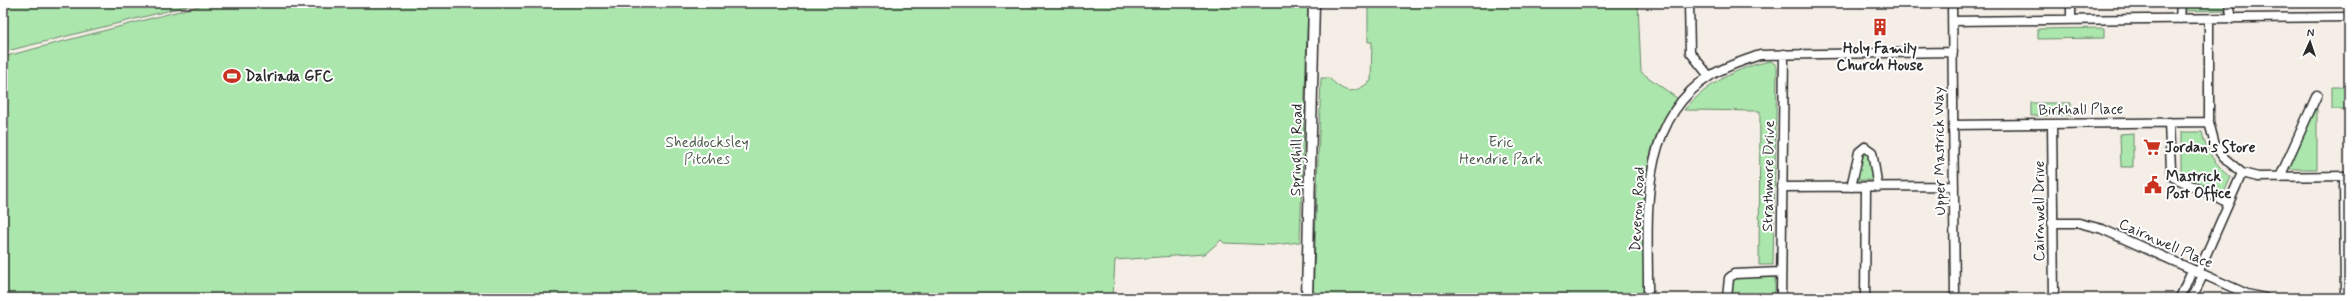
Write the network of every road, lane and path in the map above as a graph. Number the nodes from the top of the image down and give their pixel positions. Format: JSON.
{"nodes":[{"id":1,"x":1314,"y":3,"type":"edge"},
{"id":2,"x":1688,"y":3,"type":"edge"},
{"id":3,"x":1952,"y":3,"type":"edge"},
{"id":4,"x":2071,"y":3,"type":"edge"},
{"id":5,"x":2181,"y":3,"type":"edge"},
{"id":6,"x":2229,"y":3,"type":"edge"},
{"id":7,"x":2349,"y":17,"type":"edge"},
{"id":8,"x":2180,"y":19,"type":"junction"},
{"id":9,"x":2209,"y":19,"type":"junction"},
{"id":10,"x":2232,"y":19,"type":"junction"},
{"id":11,"x":2071,"y":20,"type":"junction"},
{"id":12,"x":1952,"y":21,"type":"junction"},
{"id":13,"x":1952,"y":52,"type":"junction"},
{"id":14,"x":1784,"y":54,"type":"junction"},
{"id":15,"x":1709,"y":76,"type":"junction"},
{"id":16,"x":2317,"y":95,"type":"dead end"},
{"id":17,"x":2169,"y":122,"type":"junction"},
{"id":18,"x":2209,"y":122,"type":"junction"},
{"id":19,"x":2052,"y":124,"type":"junction"},
{"id":20,"x":1953,"y":125,"type":"junction"},
{"id":21,"x":2242,"y":173,"type":"junction"},
{"id":22,"x":2347,"y":176,"type":"edge"},
{"id":23,"x":2280,"y":177,"type":"junction"},
{"id":24,"x":1954,"y":186,"type":"junction"},
{"id":25,"x":1782,"y":187,"type":"junction"},
{"id":26,"x":1852,"y":187,"type":"junction"},
{"id":27,"x":1866,"y":187,"type":"junction"},
{"id":28,"x":1878,"y":187,"type":"junction"},
{"id":29,"x":2229,"y":203,"type":"junction"},
{"id":30,"x":2052,"y":223,"type":"junction"},
{"id":31,"x":1781,"y":272,"type":"junction"},
{"id":32,"x":2198,"y":273,"type":"junction"},
{"id":33,"x":1308,"y":298,"type":"edge"},
{"id":34,"x":1648,"y":298,"type":"edge"},
{"id":35,"x":1727,"y":298,"type":"edge"},
{"id":36,"x":1781,"y":298,"type":"edge"},
{"id":37,"x":1865,"y":298,"type":"edge"},
{"id":38,"x":1955,"y":298,"type":"edge"},
{"id":39,"x":2054,"y":298,"type":"edge"},
{"id":40,"x":2180,"y":298,"type":"edge"},
{"id":41,"x":2192,"y":298,"type":"edge"},
{"id":42,"x":2265,"y":298,"type":"edge"},
{"id":43,"x":2345,"y":298,"type":"edge"}],
"edges":[{"from":1,"to":33,"type":"street","name":"Springhill Road"},
{"from":2,"to":15,"type":"street"},
{"from":3,"to":12,"type":"street","name":"Upper Mastrick Way"},
{"from":4,"to":11,"type":"street"},
{"from":5,"to":8,"type":"street"},
{"from":6,"to":10,"type":"street"},
{"from":7,"to":10,"type":"street"},
{"from":8,"to":9,"type":"street"},
{"from":8,"to":11,"type":"street"},
{"from":9,"to":10,"type":"street"},
{"from":9,"to":18,"type":"street"},
{"from":11,"to":12,"type":"street"},
{"from":12,"to":13,"type":"street","name":"Upper Mastrick Way"},
{"from":13,"to":14,"type":"street","name":"Deveron Road"},
{"from":13,"to":20,"type":"street","name":"Upper Mastrick Way"},
{"from":14,"to":15,"type":"street","name":"Deveron Road"},
{"from":14,"to":25,"type":"street","name":"Strathmore Drive"},
{"from":15,"to":34,"type":"street","name":"Deveron Road"},
{"from":16,"to":23,"type":"street"},
{"from":17,"to":18,"type":"street","name":"Birkhall Place"},
{"from":17,"to":19,"type":"street","name":"Birkhall Place"},
{"from":17,"to":29,"type":"street"},
{"from":18,"to":21,"type":"street"},
{"from":19,"to":20,"type":"street","name":"Birkhall Place"},
{"from":19,"to":30,"type":"street","name":"Cairnwell Drive"},
{"from":20,"to":24,"type":"street","name":"Upper Mastrick Way"},
{"from":21,"to":23,"type":"street"},
{"from":21,"to":29,"type":"street"},
{"from":22,"to":23,"type":"street"},
{"from":22,"to":43,"type":"street"},
{"from":24,"to":28,"type":"street"},
{"from":24,"to":38,"type":"street","name":"Upper Mastrick Way"},
{"from":25,"to":26,"type":"street"},
{"from":25,"to":31,"type":"street","name":"Strathmore Drive"},
{"from":26,"to":27,"type":"street"},
{"from":26,"to":28,"type":"street"},
{"from":27,"to":28,"type":"street"},
{"from":27,"to":37,"type":"street"},
{"from":29,"to":32,"type":"street"},
{"from":30,"to":32,"type":"street","name":"Cairnwell Place"},
{"from":30,"to":39,"type":"street","name":"Cairnwell Drive"},
{"from":31,"to":35,"type":"street"},
{"from":31,"to":36,"type":"street","name":"Strathmore Drive"},
{"from":32,"to":40,"type":"street"},
{"from":32,"to":41,"type":"street"},
{"from":32,"to":42,"type":"street","name":"Cairnwell Place"}]}
